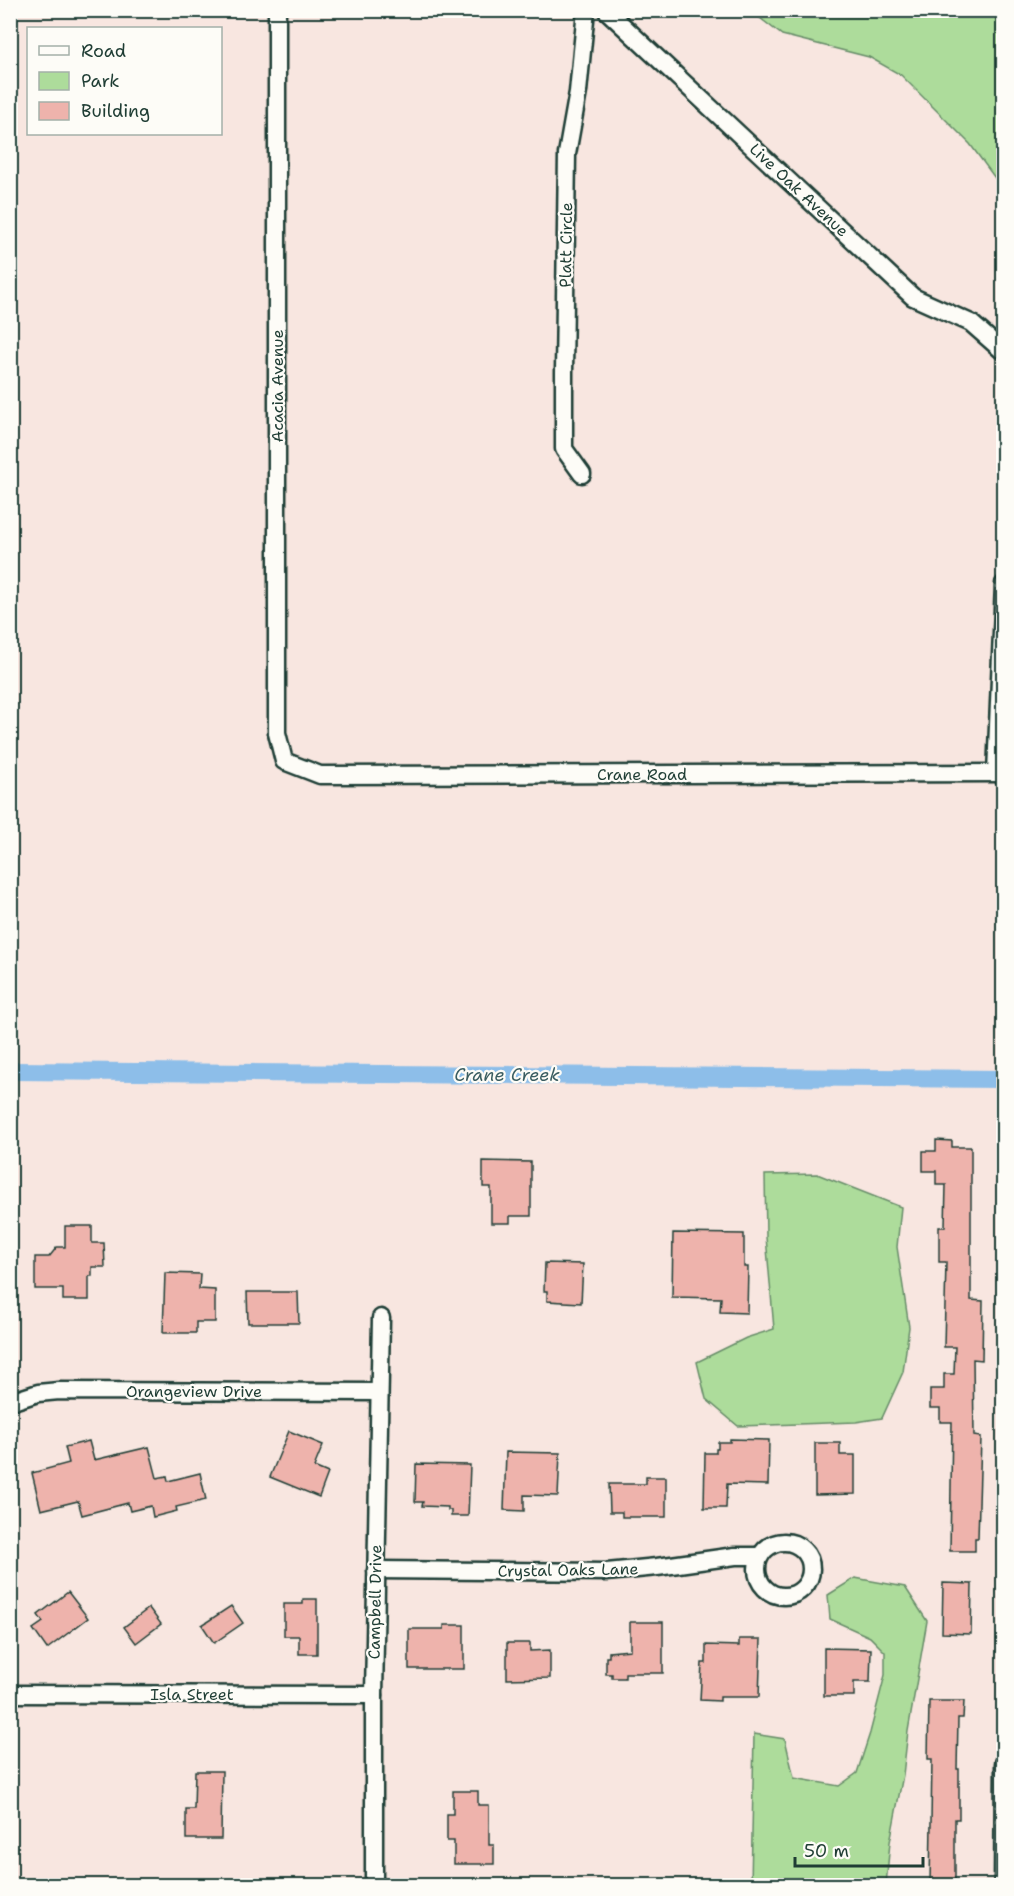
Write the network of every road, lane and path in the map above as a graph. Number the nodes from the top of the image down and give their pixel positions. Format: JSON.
{"nodes":[{"id":1,"x":277,"y":10,"type":"edge"},
{"id":2,"x":586,"y":10,"type":"edge"},
{"id":3,"x":606,"y":10,"type":"edge"},
{"id":4,"x":1004,"y":352,"type":"edge"},
{"id":5,"x":582,"y":474,"type":"dead end"},
{"id":6,"x":1004,"y":584,"type":"edge"},
{"id":7,"x":284,"y":761,"type":"joint"},
{"id":8,"x":1000,"y":773,"type":"edge"},
{"id":9,"x":381,"y":1318,"type":"dead end"},
{"id":10,"x":379,"y":1392,"type":"junction"},
{"id":11,"x":10,"y":1402,"type":"edge"},
{"id":12,"x":759,"y":1556,"type":"dead end"},
{"id":13,"x":376,"y":1570,"type":"junction"},
{"id":14,"x":10,"y":1694,"type":"edge"},
{"id":15,"x":374,"y":1695,"type":"junction"},
{"id":16,"x":1004,"y":1763,"type":"edge"},
{"id":17,"x":374,"y":1886,"type":"edge"},
{"id":18,"x":1003,"y":1886,"type":"edge"}],
"edges":[{"from":1,"to":7,"type":"street","name":"Acacia Avenue"},
{"from":2,"to":5,"type":"street","name":"Platt Circle"},
{"from":3,"to":4,"type":"street","name":"Live Oak Avenue"},
{"from":6,"to":8,"type":"street"},
{"from":7,"to":8,"type":"street","name":"Crane Road"},
{"from":9,"to":10,"type":"street","name":"Campbell Drive"},
{"from":10,"to":11,"type":"street","name":"Orangeview Drive"},
{"from":10,"to":13,"type":"street","name":"Campbell Drive"},
{"from":12,"to":13,"type":"street","name":"Crystal Oaks Lane"},
{"from":13,"to":15,"type":"street","name":"Campbell Drive"},
{"from":14,"to":15,"type":"street","name":"Isla Street"},
{"from":15,"to":17,"type":"street","name":"Campbell Drive"},
{"from":16,"to":18,"type":"street"}]}
